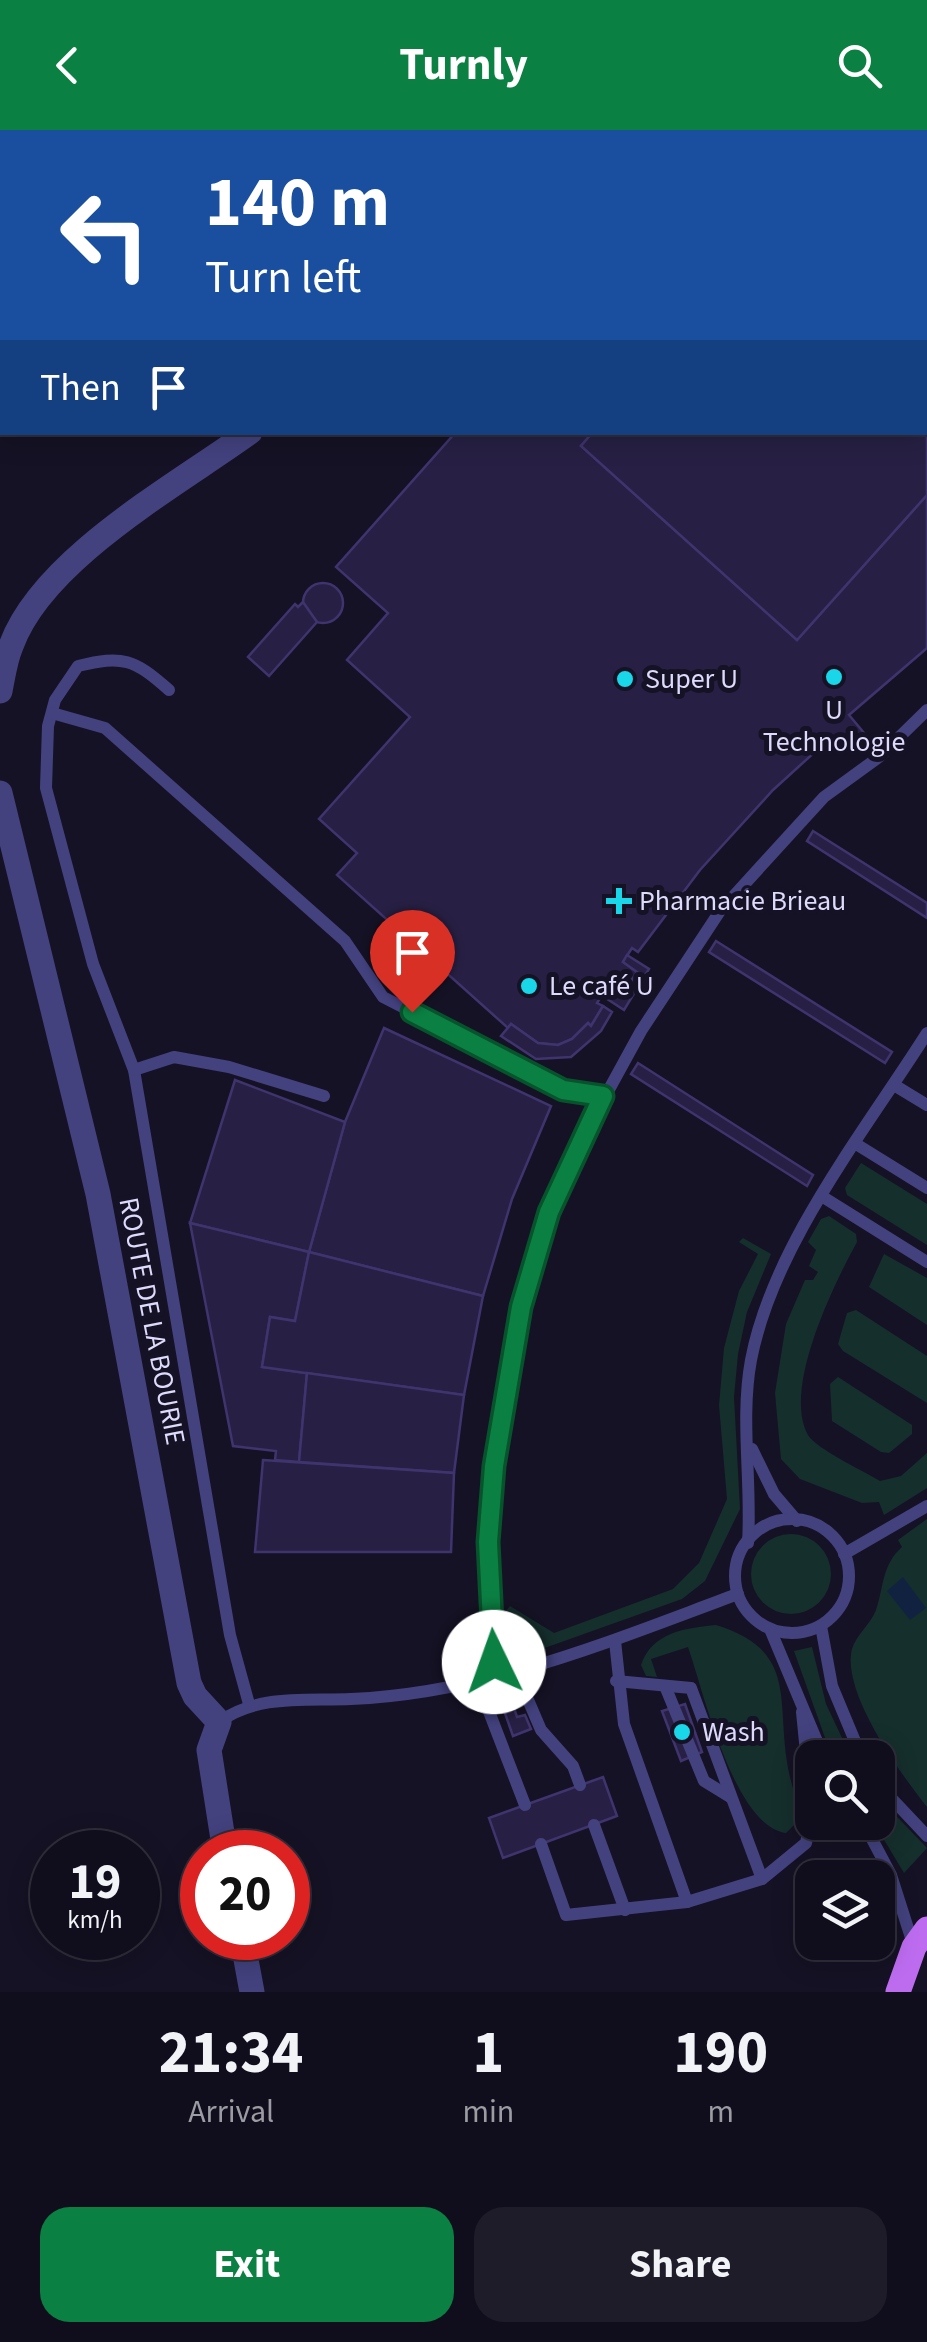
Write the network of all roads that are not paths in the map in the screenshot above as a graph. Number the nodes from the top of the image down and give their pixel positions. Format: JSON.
{"nodes":[{"id":1,"x":246,"y":435,"type":"edge"},
{"id":2,"x":170,"y":690,"type":"dead end"},
{"id":3,"x":0,"y":691,"type":"edge"},
{"id":4,"x":927,"y":710,"type":"edge"},
{"id":5,"x":52,"y":713,"type":"junction"},
{"id":6,"x":0,"y":793,"type":"edge"},
{"id":7,"x":927,"y":1032,"type":"edge"},
{"id":8,"x":134,"y":1070,"type":"junction"},
{"id":9,"x":894,"y":1085,"type":"junction"},
{"id":10,"x":324,"y":1096,"type":"dead end"},
{"id":11,"x":603,"y":1096,"type":"junction"},
{"id":12,"x":927,"y":1105,"type":"edge"},
{"id":13,"x":856,"y":1144,"type":"junction"},
{"id":14,"x":927,"y":1188,"type":"edge"},
{"id":15,"x":823,"y":1197,"type":"junction"},
{"id":16,"x":927,"y":1262,"type":"edge"},
{"id":17,"x":748,"y":1438,"type":"junction"},
{"id":18,"x":927,"y":1506,"type":"edge"},
{"id":19,"x":796,"y":1520,"type":"junction"},
{"id":20,"x":748,"y":1543,"type":"junction"},
{"id":21,"x":844,"y":1554,"type":"junction"},
{"id":22,"x":738,"y":1594,"type":"junction"},
{"id":23,"x":821,"y":1626,"type":"junction"},
{"id":24,"x":770,"y":1629,"type":"junction"},
{"id":25,"x":615,"y":1641,"type":"junction"},
{"id":26,"x":517,"y":1674,"type":"junction"},
{"id":27,"x":499,"y":1678,"type":"junction"},
{"id":28,"x":616,"y":1681,"type":"junction"},
{"id":29,"x":478,"y":1684,"type":"junction"},
{"id":30,"x":666,"y":1686,"type":"junction"},
{"id":31,"x":249,"y":1704,"type":"junction"},
{"id":32,"x":802,"y":1712,"type":"junction"},
{"id":33,"x":220,"y":1722,"type":"junction"},
{"id":34,"x":815,"y":1740,"type":"edge"},
{"id":35,"x":854,"y":1740,"type":"edge"},
{"id":36,"x":580,"y":1785,"type":"dead end"},
{"id":37,"x":730,"y":1797,"type":"junction"},
{"id":38,"x":895,"y":1802,"type":"edge"},
{"id":39,"x":526,"y":1805,"type":"dead end"},
{"id":40,"x":594,"y":1825,"type":"dead end"},
{"id":41,"x":223,"y":1830,"type":"edge"},
{"id":42,"x":927,"y":1836,"type":"edge"},
{"id":43,"x":873,"y":1840,"type":"edge"},
{"id":44,"x":541,"y":1844,"type":"dead end"},
{"id":45,"x":762,"y":1878,"type":"junction"},
{"id":46,"x":687,"y":1902,"type":"junction"},
{"id":47,"x":624,"y":1910,"type":"junction"},
{"id":48,"x":921,"y":1938,"type":"edge"},
{"id":49,"x":246,"y":1960,"type":"edge"},
{"id":50,"x":252,"y":1992,"type":"edge"},
{"id":51,"x":898,"y":1992,"type":"edge"}],
"edges":[{"from":1,"to":3,"type":"street"},
{"from":2,"to":5,"type":"lane"},
{"from":4,"to":11,"type":"lane"},
{"from":5,"to":8,"type":"lane"},
{"from":5,"to":11,"type":"lane"},
{"from":6,"to":33,"type":"street","name":"ROUTE DE LA BOURIE"},
{"from":7,"to":9,"type":"lane"},
{"from":8,"to":10,"type":"lane"},
{"from":8,"to":31,"type":"lane"},
{"from":9,"to":12,"type":"lane"},
{"from":9,"to":13,"type":"lane"},
{"from":11,"to":27,"type":"lane"},
{"from":13,"to":14,"type":"lane"},
{"from":13,"to":15,"type":"lane"},
{"from":15,"to":16,"type":"lane"},
{"from":15,"to":17,"type":"lane"},
{"from":17,"to":19,"type":"lane"},
{"from":17,"to":20,"type":"lane"},
{"from":18,"to":21,"type":"lane"},
{"from":19,"to":20,"type":"lane"},
{"from":19,"to":21,"type":"lane"},
{"from":20,"to":22,"type":"lane"},
{"from":21,"to":23,"type":"lane"},
{"from":22,"to":24,"type":"lane"},
{"from":22,"to":25,"type":"lane"},
{"from":23,"to":24,"type":"lane"},
{"from":23,"to":35,"type":"lane"},
{"from":24,"to":32,"type":"lane"},
{"from":25,"to":26,"type":"lane"},
{"from":25,"to":28,"type":"lane"},
{"from":26,"to":27,"type":"lane"},
{"from":26,"to":36,"type":"lane"},
{"from":27,"to":29,"type":"lane"},
{"from":28,"to":30,"type":"lane"},
{"from":28,"to":46,"type":"lane"},
{"from":29,"to":31,"type":"lane"},
{"from":29,"to":39,"type":"lane"},
{"from":30,"to":37,"type":"lane"},
{"from":30,"to":37,"type":"lane"},
{"from":31,"to":33,"type":"lane"},
{"from":32,"to":34,"type":"lane"},
{"from":32,"to":45,"type":"lane"},
{"from":33,"to":41,"type":"street"},
{"from":37,"to":45,"type":"lane"},
{"from":38,"to":42,"type":"lane"},
{"from":40,"to":47,"type":"lane"},
{"from":43,"to":48,"type":"lane"},
{"from":44,"to":47,"type":"lane"},
{"from":45,"to":46,"type":"lane"},
{"from":46,"to":47,"type":"lane"},
{"from":48,"to":51,"type":"main road"},
{"from":49,"to":50,"type":"street"}]}
